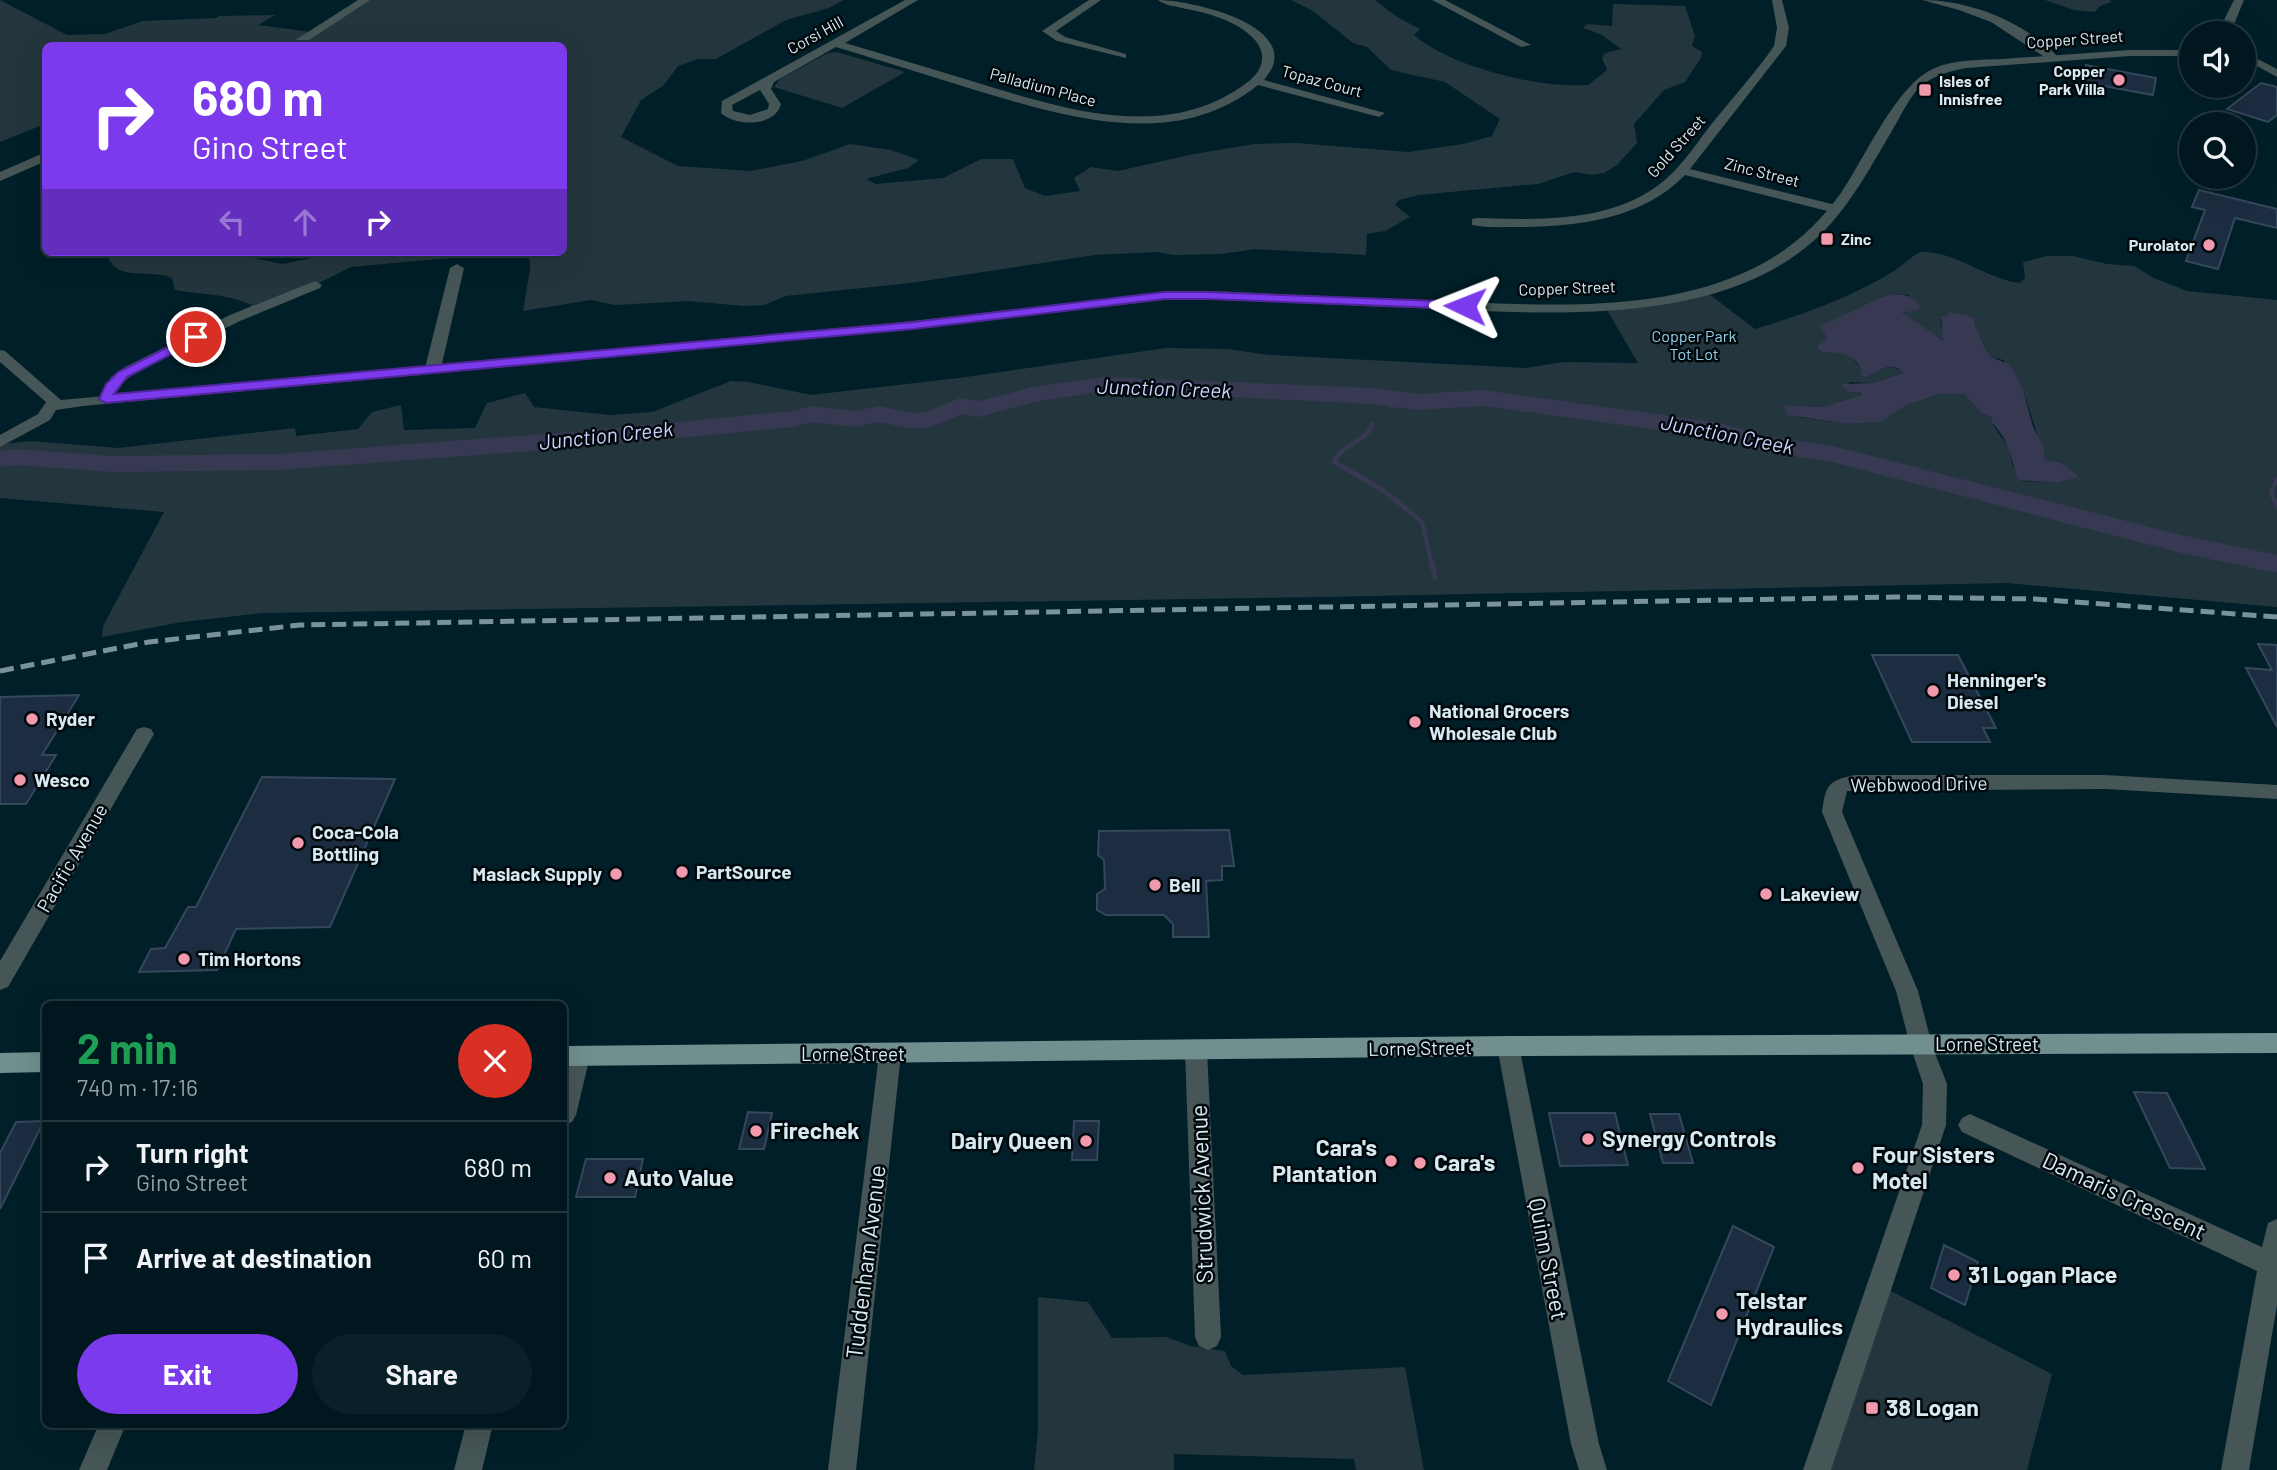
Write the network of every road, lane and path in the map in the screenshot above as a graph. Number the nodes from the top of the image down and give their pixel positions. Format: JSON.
{"nodes":[{"id":1,"x":365,"y":0,"type":"edge"},
{"id":2,"x":913,"y":0,"type":"edge"},
{"id":3,"x":1096,"y":0,"type":"edge"},
{"id":4,"x":1163,"y":0,"type":"edge"},
{"id":5,"x":1437,"y":0,"type":"edge"},
{"id":6,"x":1777,"y":0,"type":"edge"},
{"id":7,"x":1927,"y":0,"type":"edge"},
{"id":8,"x":2239,"y":0,"type":"edge"},
{"id":9,"x":2229,"y":21,"type":"edge"},
{"id":10,"x":297,"y":42,"type":"edge"},
{"id":11,"x":834,"y":43,"type":"junction"},
{"id":12,"x":1525,"y":45,"type":"dead end"},
{"id":13,"x":2179,"y":53,"type":"edge"},
{"id":14,"x":1122,"y":56,"type":"dead end"},
{"id":15,"x":2053,"y":58,"type":"junction"},
{"id":16,"x":2256,"y":62,"type":"edge"},
{"id":17,"x":2277,"y":74,"type":"edge"},
{"id":18,"x":769,"y":78,"type":"dead end"},
{"id":19,"x":1256,"y":80,"type":"junction"},
{"id":20,"x":1379,"y":113,"type":"dead end"},
{"id":21,"x":42,"y":158,"type":"edge"},
{"id":22,"x":1681,"y":170,"type":"junction"},
{"id":23,"x":0,"y":177,"type":"edge"},
{"id":24,"x":1835,"y":209,"type":"junction"},
{"id":25,"x":1477,"y":222,"type":"dead end"},
{"id":26,"x":457,"y":268,"type":"dead end"},
{"id":27,"x":315,"y":285,"type":"dead end"},
{"id":28,"x":0,"y":354,"type":"edge"},
{"id":29,"x":433,"y":368,"type":"junction"},
{"id":30,"x":106,"y":399,"type":"junction"},
{"id":31,"x":52,"y":406,"type":"junction"},
{"id":32,"x":0,"y":442,"type":"edge"},
{"id":33,"x":144,"y":734,"type":"dead end"},
{"id":34,"x":2277,"y":792,"type":"edge"},
{"id":35,"x":0,"y":981,"type":"edge"},
{"id":36,"x":2277,"y":1043,"type":"edge"},
{"id":37,"x":1921,"y":1045,"type":"junction"},
{"id":38,"x":1508,"y":1046,"type":"junction"},
{"id":39,"x":1196,"y":1051,"type":"junction"},
{"id":40,"x":890,"y":1054,"type":"junction"},
{"id":41,"x":571,"y":1056,"type":"edge"},
{"id":42,"x":42,"y":1062,"type":"edge"},
{"id":43,"x":0,"y":1063,"type":"edge"},
{"id":44,"x":567,"y":1090,"type":"edge"},
{"id":45,"x":1970,"y":1125,"type":"dead end"},
{"id":46,"x":2277,"y":1231,"type":"edge"},
{"id":47,"x":2274,"y":1266,"type":"edge"},
{"id":48,"x":1208,"y":1337,"type":"dead end"},
{"id":49,"x":111,"y":1428,"type":"edge"},
{"id":50,"x":479,"y":1428,"type":"edge"},
{"id":51,"x":93,"y":1470,"type":"edge"},
{"id":52,"x":468,"y":1470,"type":"edge"},
{"id":53,"x":842,"y":1470,"type":"edge"},
{"id":54,"x":1593,"y":1470,"type":"edge"},
{"id":55,"x":1817,"y":1470,"type":"edge"},
{"id":56,"x":2235,"y":1470,"type":"edge"}],
"edges":[{"from":1,"to":10,"type":"street"},
{"from":2,"to":11,"type":"street","name":"Corsi Hill"},
{"from":3,"to":14,"type":"street"},
{"from":4,"to":19,"type":"street"},
{"from":5,"to":12,"type":"street"},
{"from":6,"to":22,"type":"street","name":"Gold Street"},
{"from":7,"to":15,"type":"street"},
{"from":8,"to":9,"type":"street"},
{"from":11,"to":18,"type":"street","name":"Corsi Hill"},
{"from":11,"to":19,"type":"street","name":"Palladium Place"},
{"from":13,"to":15,"type":"street","name":"Copper Street"},
{"from":15,"to":24,"type":"street","name":"Copper Street"},
{"from":16,"to":17,"type":"street"},
{"from":19,"to":20,"type":"street","name":"Topaz Court"},
{"from":21,"to":23,"type":"street"},
{"from":22,"to":24,"type":"street","name":"Zinc Street"},
{"from":22,"to":25,"type":"street","name":"Gold Street"},
{"from":24,"to":29,"type":"street","name":"Copper Street"},
{"from":26,"to":29,"type":"street"},
{"from":27,"to":30,"type":"street"},
{"from":28,"to":31,"type":"street"},
{"from":29,"to":30,"type":"street","name":"Copper Street"},
{"from":30,"to":31,"type":"street","name":"Copper Street"},
{"from":31,"to":32,"type":"street"},
{"from":33,"to":35,"type":"street","name":"Pacific Avenue"},
{"from":34,"to":37,"type":"street","name":"Webbwood Drive"},
{"from":36,"to":37,"type":"main road","name":"Lorne Street"},
{"from":37,"to":38,"type":"main road","name":"Lorne Street"},
{"from":37,"to":55,"type":"street"},
{"from":38,"to":39,"type":"main road","name":"Lorne Street"},
{"from":38,"to":54,"type":"street","name":"Quinn Street"},
{"from":39,"to":40,"type":"main road","name":"Lorne Street"},
{"from":39,"to":48,"type":"street","name":"Strudwick Avenue"},
{"from":40,"to":41,"type":"main road","name":"Lorne Street"},
{"from":40,"to":53,"type":"street","name":"Tuddenham Avenue"},
{"from":41,"to":44,"type":"street"},
{"from":42,"to":43,"type":"main road"},
{"from":45,"to":47,"type":"street","name":"Damaris Crescent"},
{"from":46,"to":47,"type":"street"},
{"from":47,"to":56,"type":"street"},
{"from":49,"to":51,"type":"street"},
{"from":50,"to":52,"type":"street"}]}
